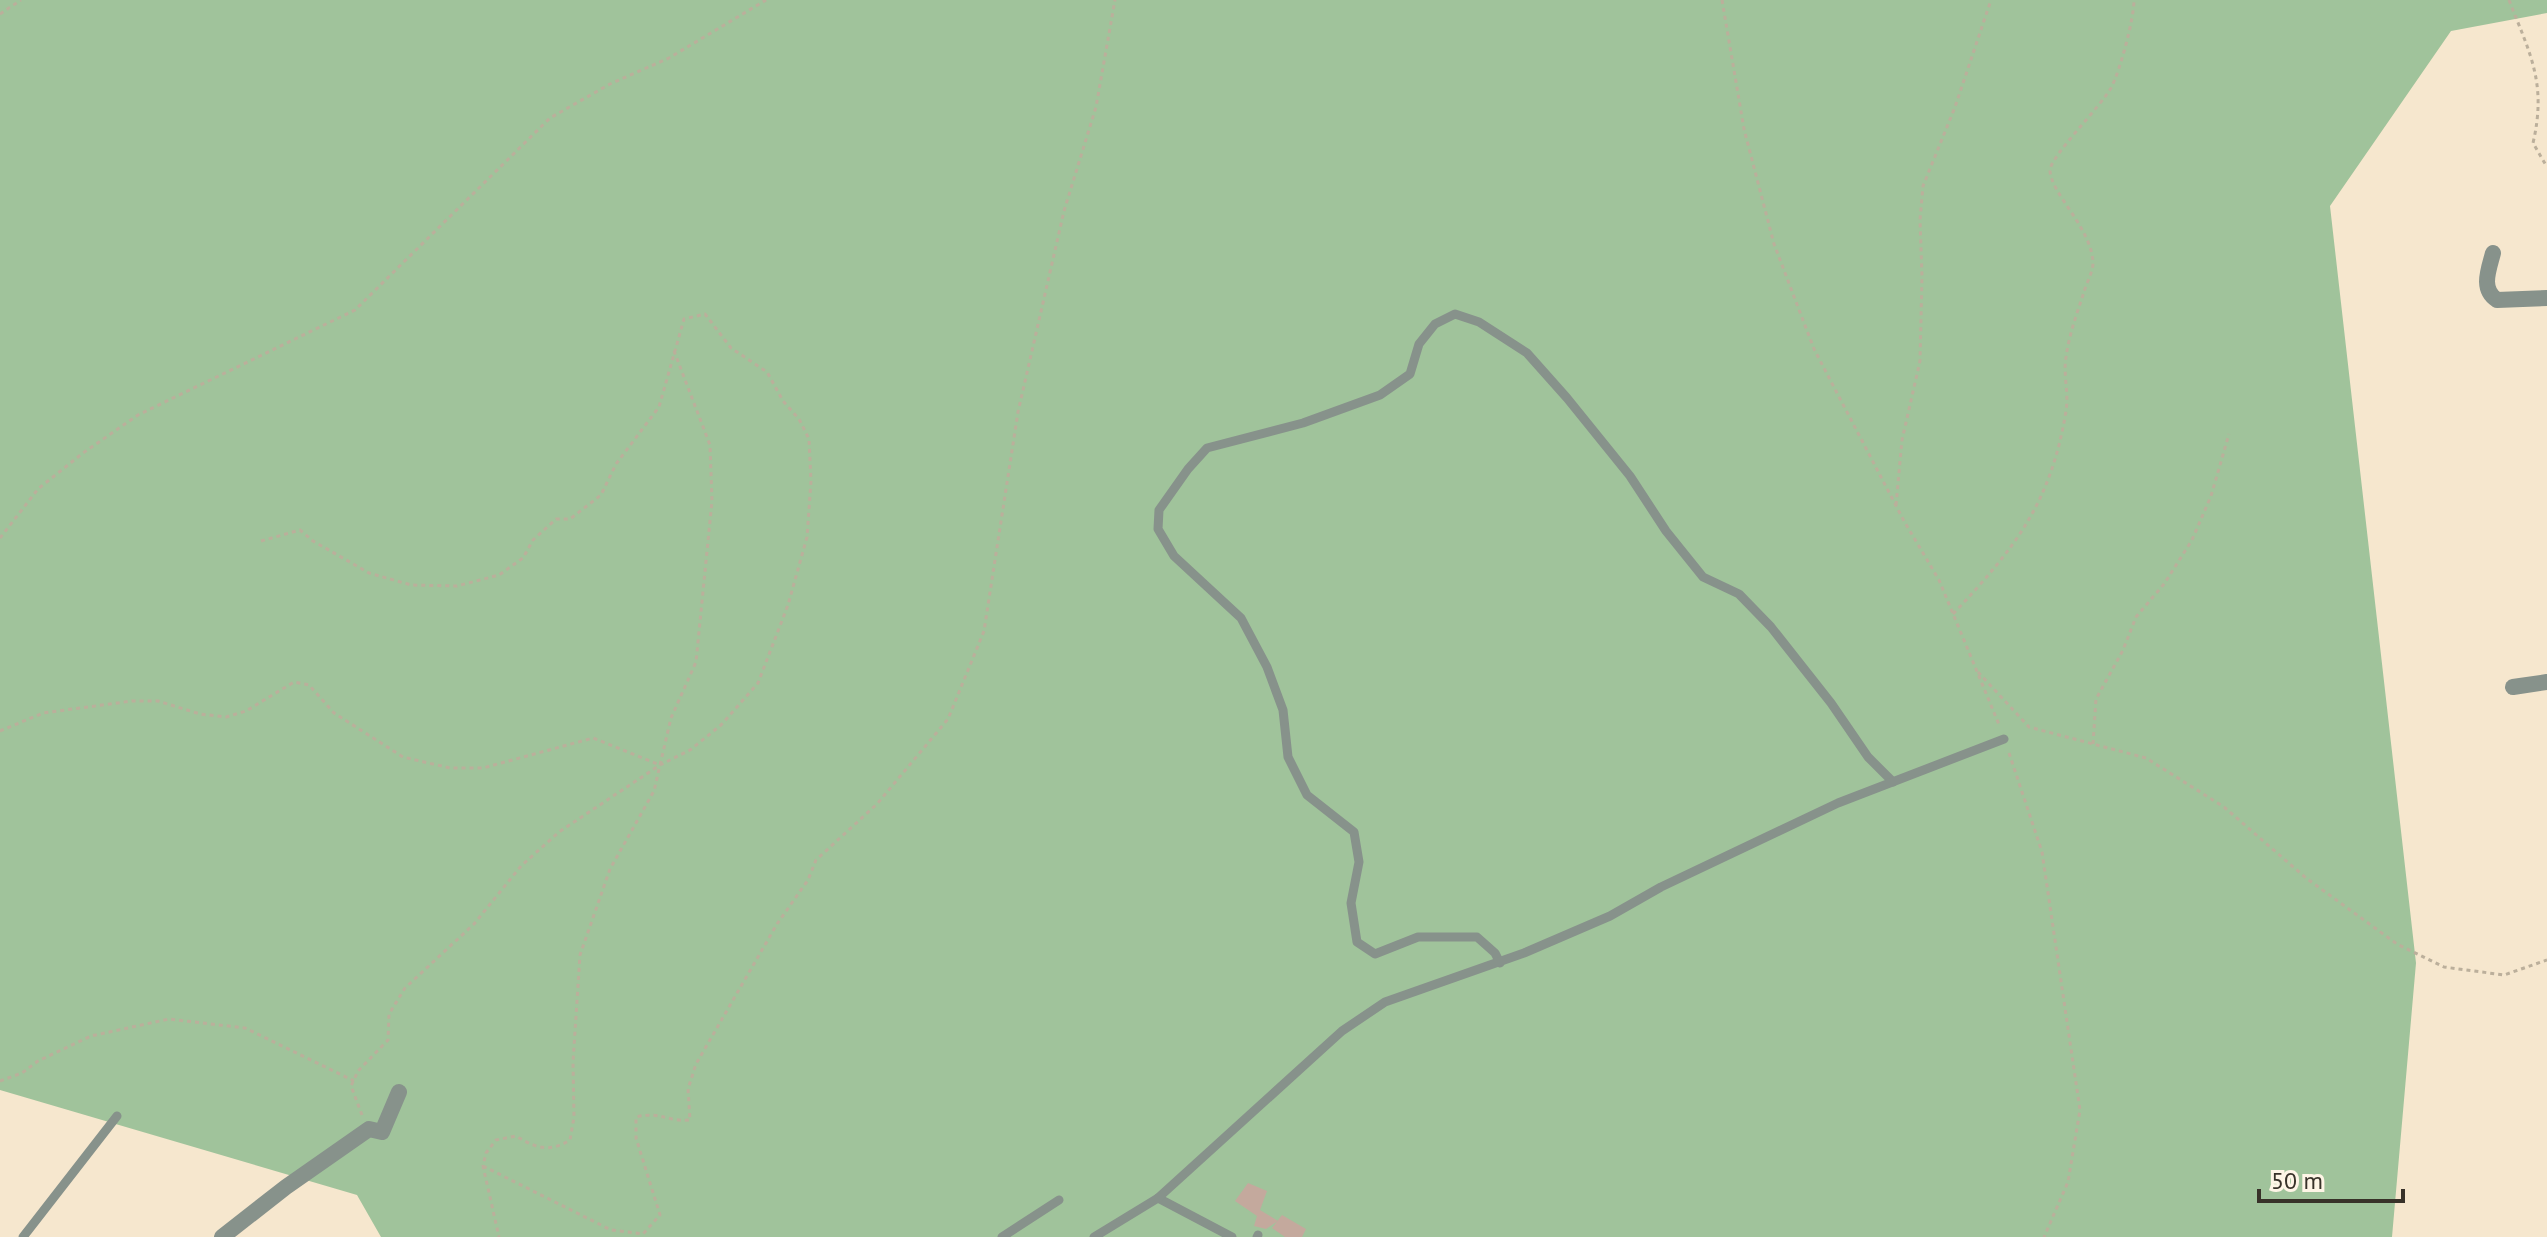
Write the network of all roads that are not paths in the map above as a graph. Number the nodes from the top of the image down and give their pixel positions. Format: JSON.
{"nodes":[{"id":1,"x":2493,"y":253,"type":"dead end"},
{"id":2,"x":2547,"y":298,"type":"edge"},
{"id":3,"x":2547,"y":682,"type":"edge"},
{"id":4,"x":2513,"y":687,"type":"dead end"},
{"id":5,"x":2004,"y":739,"type":"road end"},
{"id":6,"x":1893,"y":782,"type":"junction"},
{"id":7,"x":1500,"y":963,"type":"junction"},
{"id":8,"x":399,"y":1092,"type":"dead end"},
{"id":9,"x":117,"y":1116,"type":"dead end"},
{"id":10,"x":1158,"y":1198,"type":"junction"},
{"id":11,"x":1059,"y":1200,"type":"dead end"},
{"id":12,"x":23,"y":1237,"type":"edge"},
{"id":13,"x":222,"y":1237,"type":"edge"},
{"id":14,"x":1002,"y":1237,"type":"edge"},
{"id":15,"x":1094,"y":1237,"type":"edge"},
{"id":16,"x":1232,"y":1237,"type":"edge"}],
"edges":[{"from":1,"to":2,"type":"street"},
{"from":3,"to":4,"type":"street"},
{"from":5,"to":6,"type":"lane"},
{"from":6,"to":7,"type":"lane"},
{"from":6,"to":7,"type":"lane"},
{"from":7,"to":10,"type":"lane"},
{"from":8,"to":13,"type":"street"},
{"from":9,"to":12,"type":"lane"},
{"from":10,"to":15,"type":"lane"},
{"from":10,"to":16,"type":"lane"},
{"from":11,"to":14,"type":"lane"}]}
